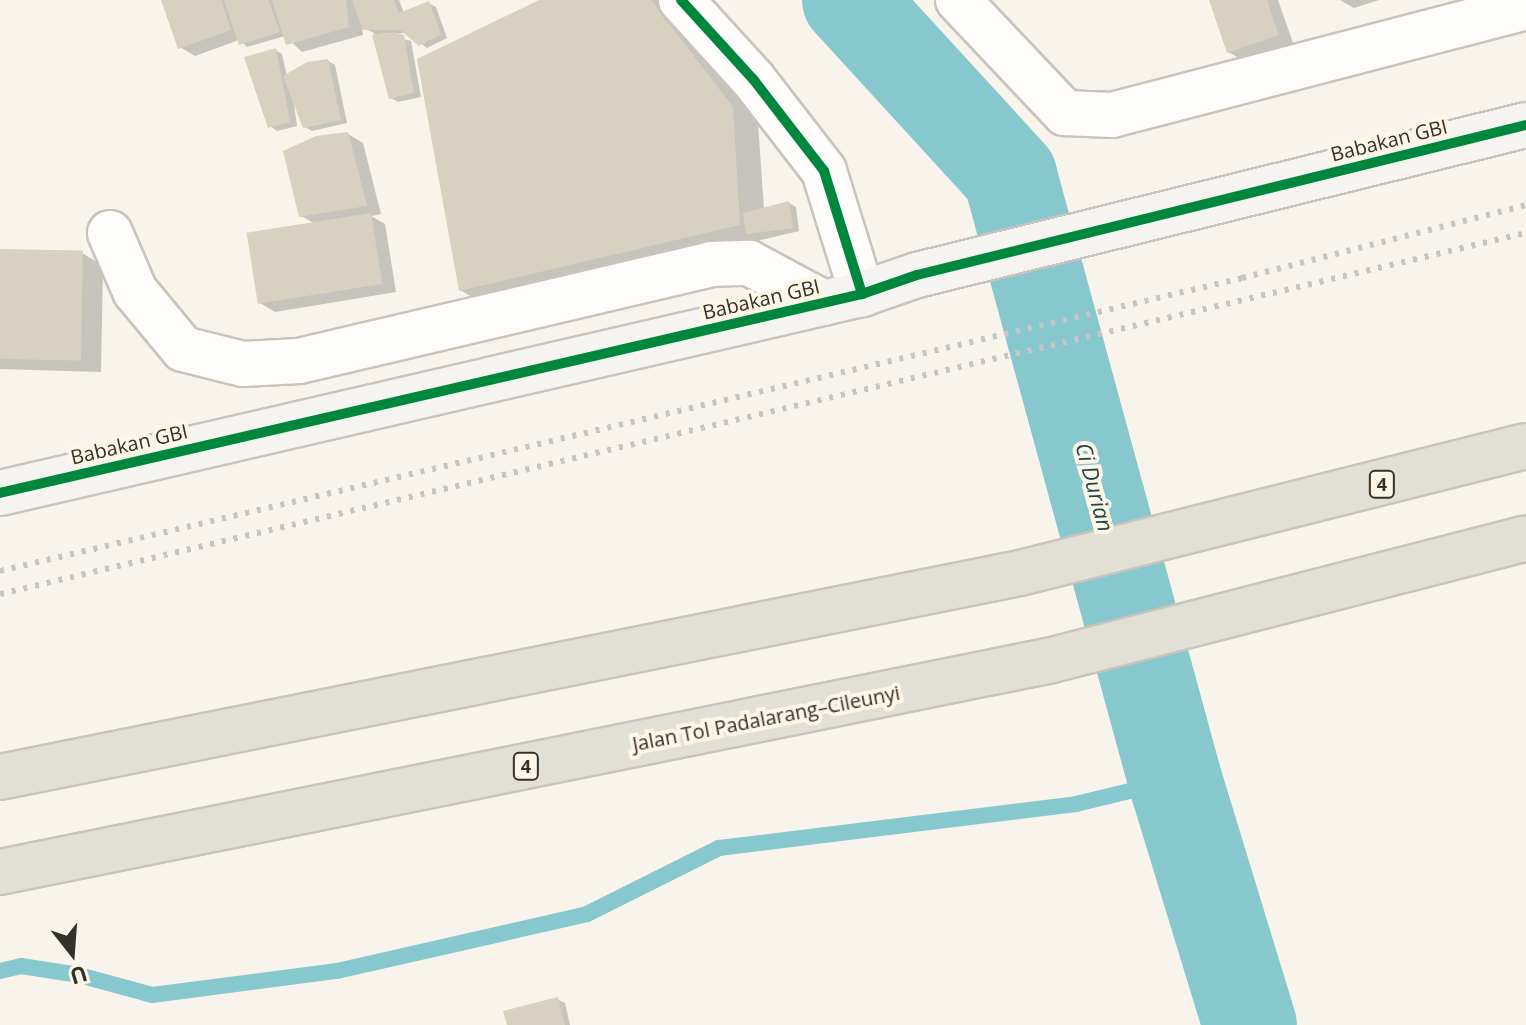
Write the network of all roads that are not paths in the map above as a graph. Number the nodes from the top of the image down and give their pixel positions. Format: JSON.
{"nodes":[{"id":1,"x":681,"y":0,"type":"edge"},
{"id":2,"x":958,"y":0,"type":"edge"},
{"id":3,"x":1526,"y":7,"type":"edge"},
{"id":4,"x":1526,"y":125,"type":"edge"},
{"id":5,"x":110,"y":233,"type":"dead end"},
{"id":6,"x":843,"y":298,"type":"junction"},
{"id":7,"x":1526,"y":446,"type":"edge"},
{"id":8,"x":0,"y":493,"type":"edge"},
{"id":9,"x":1526,"y":538,"type":"edge"},
{"id":10,"x":0,"y":777,"type":"edge"},
{"id":11,"x":0,"y":872,"type":"edge"}],
"edges":[{"from":1,"to":6,"type":"street"},
{"from":2,"to":3,"type":"street"},
{"from":4,"to":6,"type":"street","name":"Babakan GBI"},
{"from":5,"to":6,"type":"street"},
{"from":6,"to":8,"type":"street","name":"Babakan GBI"},
{"from":7,"to":10,"type":"highway","number":"4"},
{"from":9,"to":11,"type":"highway","name":"Jalan Tol Padalarang–Cileunyi","number":"4"}]}
